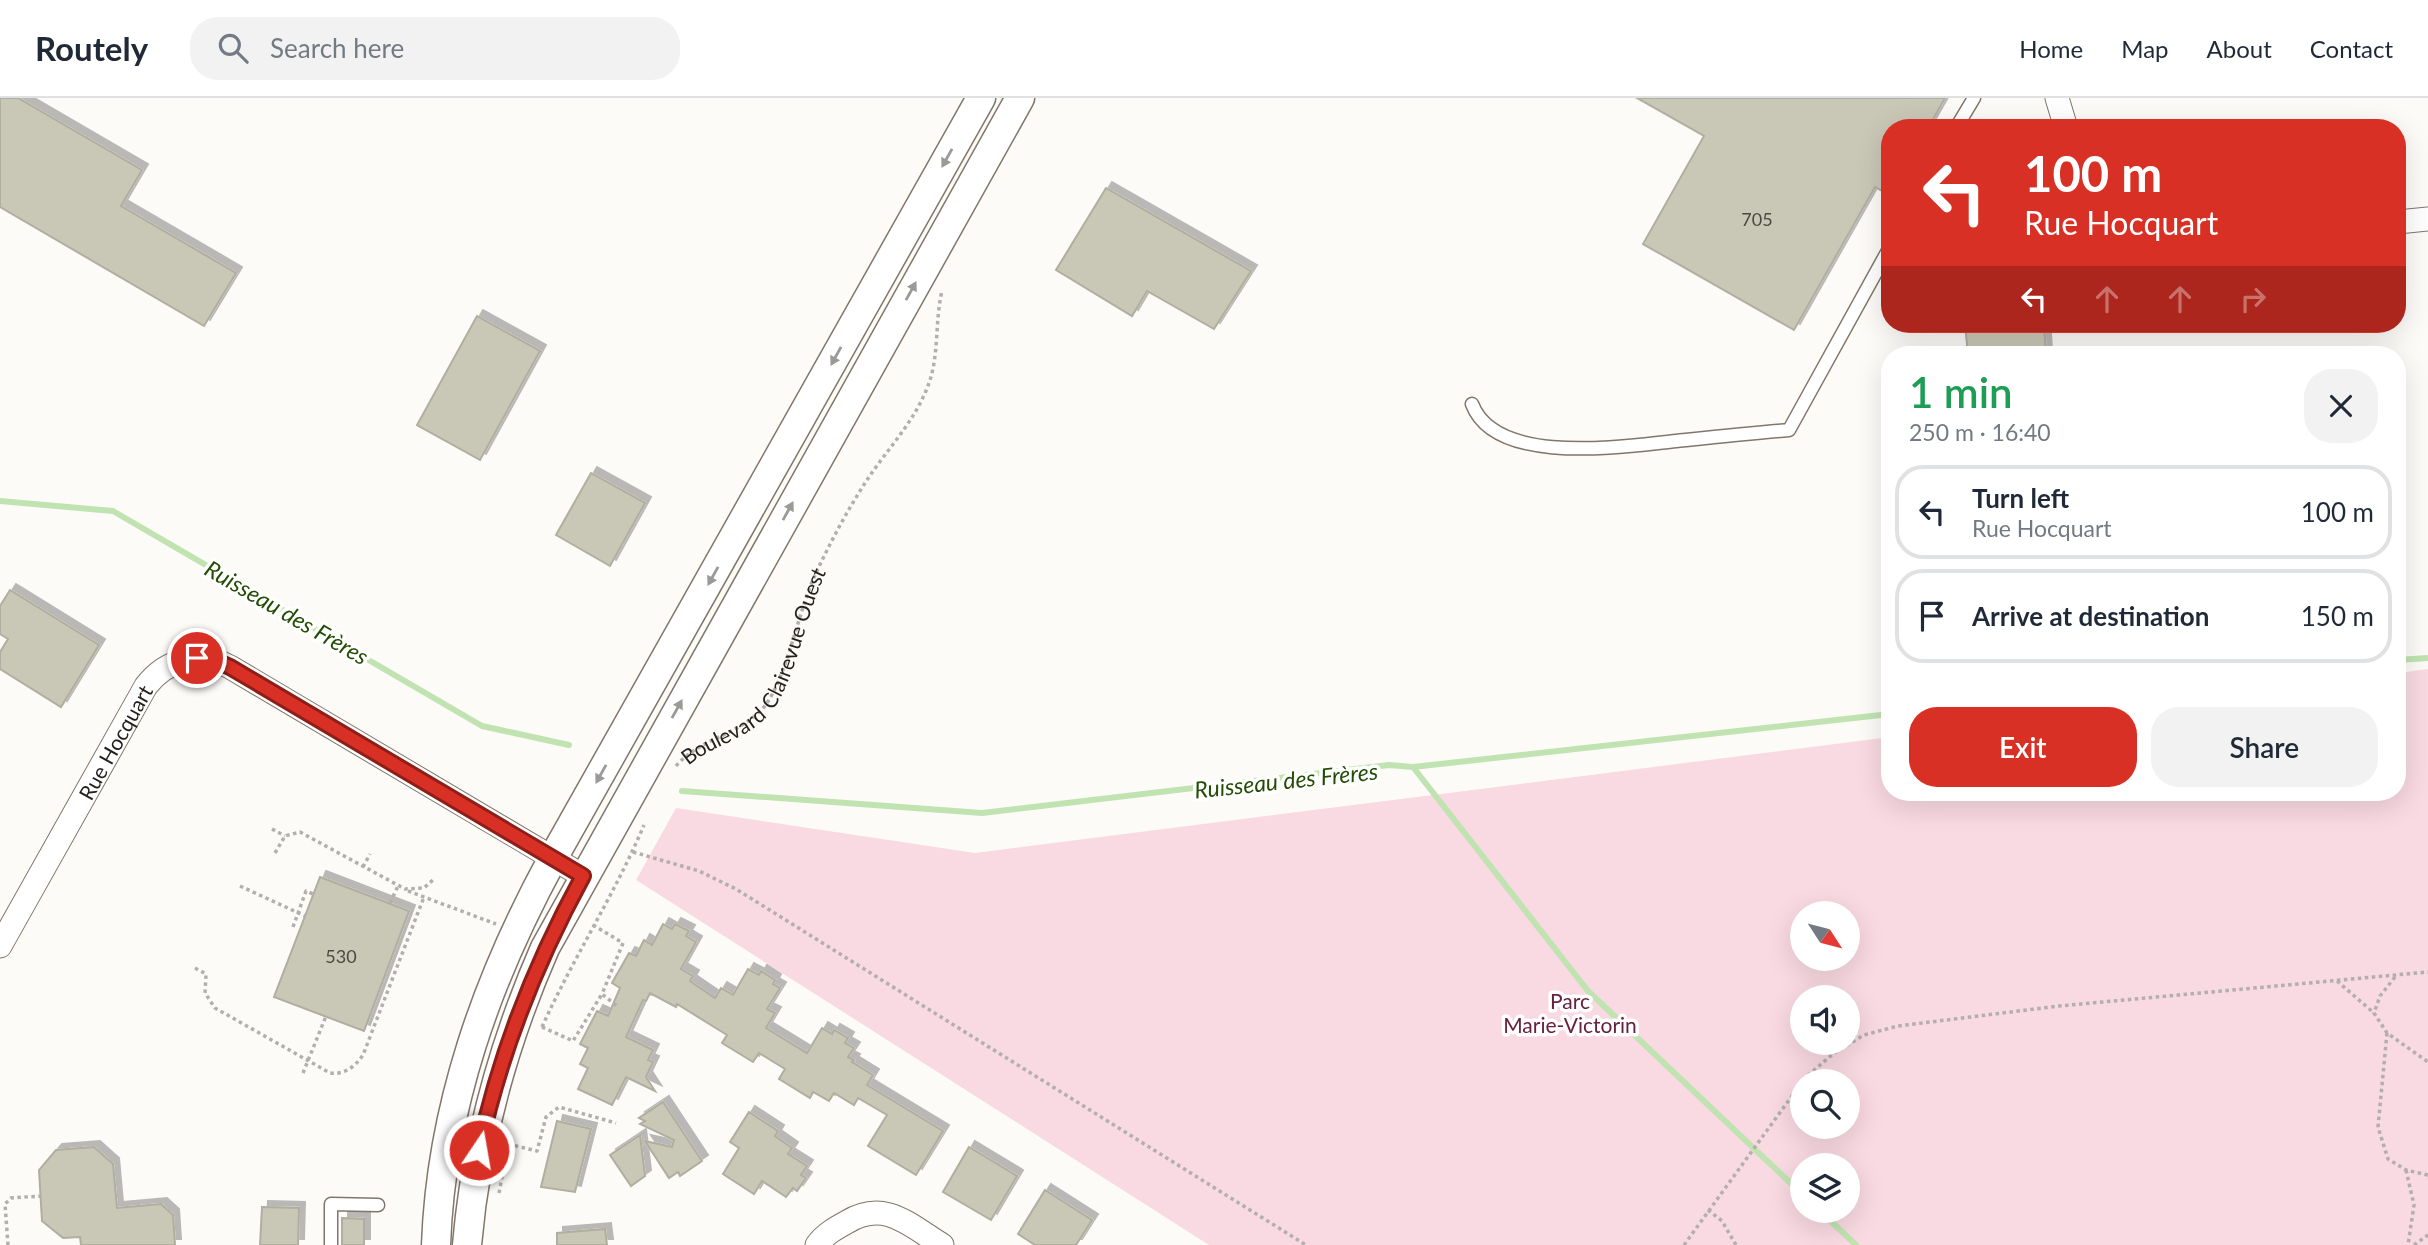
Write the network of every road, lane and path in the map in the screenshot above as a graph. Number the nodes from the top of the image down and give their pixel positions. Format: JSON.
{"nodes":[{"id":1,"x":981,"y":98,"type":"edge"},
{"id":2,"x":1020,"y":98,"type":"edge"},
{"id":3,"x":1974,"y":98,"type":"edge"},
{"id":4,"x":2057,"y":98,"type":"edge"},
{"id":5,"x":1961,"y":119,"type":"edge"},
{"id":6,"x":2063,"y":119,"type":"edge"},
{"id":7,"x":2428,"y":219,"type":"edge"},
{"id":8,"x":2406,"y":221,"type":"edge"},
{"id":9,"x":1881,"y":263,"type":"edge"},
{"id":10,"x":944,"y":283,"type":"dead end"},
{"id":11,"x":1472,"y":404,"type":"dead end"},
{"id":12,"x":731,"y":542,"type":"junction"},
{"id":13,"x":761,"y":559,"type":"junction"},
{"id":14,"x":672,"y":771,"type":"dead end"},
{"id":15,"x":646,"y":820,"type":"dead end"},
{"id":16,"x":272,"y":829,"type":"dead end"},
{"id":17,"x":285,"y":836,"type":"junction"},
{"id":18,"x":633,"y":852,"type":"junction"},
{"id":19,"x":275,"y":853,"type":"dead end"},
{"id":20,"x":370,"y":854,"type":"dead end"},
{"id":21,"x":553,"y":859,"type":"junction"},
{"id":22,"x":363,"y":867,"type":"junction"},
{"id":23,"x":583,"y":876,"type":"junction"},
{"id":24,"x":434,"y":878,"type":"dead end"},
{"id":25,"x":240,"y":886,"type":"dead end"},
{"id":26,"x":398,"y":886,"type":"junction"},
{"id":27,"x":405,"y":890,"type":"junction"},
{"id":28,"x":313,"y":894,"type":"dead end"},
{"id":29,"x":424,"y":897,"type":"junction"},
{"id":30,"x":390,"y":903,"type":"dead end"},
{"id":31,"x":298,"y":913,"type":"junction"},
{"id":32,"x":305,"y":916,"type":"dead end"},
{"id":33,"x":593,"y":925,"type":"junction"},
{"id":34,"x":501,"y":926,"type":"dead end"},
{"id":35,"x":292,"y":927,"type":"dead end"},
{"id":36,"x":0,"y":946,"type":"edge"},
{"id":37,"x":195,"y":968,"type":"dead end"},
{"id":38,"x":2428,"y":972,"type":"edge"},
{"id":39,"x":2395,"y":977,"type":"junction"},
{"id":40,"x":2337,"y":981,"type":"junction"},
{"id":41,"x":602,"y":993,"type":"junction"},
{"id":42,"x":618,"y":1007,"type":"dead end"},
{"id":43,"x":2375,"y":1013,"type":"junction"},
{"id":44,"x":326,"y":1016,"type":"dead end"},
{"id":45,"x":542,"y":1027,"type":"junction"},
{"id":46,"x":2388,"y":1033,"type":"junction"},
{"id":47,"x":538,"y":1036,"type":"dead end"},
{"id":48,"x":309,"y":1061,"type":"junction"},
{"id":49,"x":2428,"y":1062,"type":"edge"},
{"id":50,"x":303,"y":1073,"type":"dead end"},
{"id":51,"x":615,"y":1123,"type":"dead end"},
{"id":52,"x":509,"y":1136,"type":"dead end"},
{"id":53,"x":508,"y":1144,"type":"junction"},
{"id":54,"x":2406,"y":1170,"type":"junction"},
{"id":55,"x":2428,"y":1175,"type":"edge"},
{"id":56,"x":41,"y":1196,"type":"dead end"},
{"id":57,"x":498,"y":1198,"type":"dead end"},
{"id":58,"x":378,"y":1205,"type":"dead end"},
{"id":59,"x":438,"y":1208,"type":"junction"},
{"id":60,"x":1708,"y":1210,"type":"junction"},
{"id":61,"x":468,"y":1233,"type":"edge"},
{"id":62,"x":2428,"y":1235,"type":"edge"},
{"id":63,"x":8,"y":1245,"type":"edge"},
{"id":64,"x":331,"y":1245,"type":"edge"},
{"id":65,"x":436,"y":1245,"type":"edge"},
{"id":66,"x":817,"y":1245,"type":"edge"},
{"id":67,"x":942,"y":1245,"type":"edge"},
{"id":68,"x":1306,"y":1245,"type":"edge"},
{"id":69,"x":1684,"y":1245,"type":"edge"},
{"id":70,"x":1736,"y":1245,"type":"edge"},
{"id":71,"x":2407,"y":1245,"type":"edge"},
{"id":72,"x":2414,"y":1245,"type":"edge"}],
"edges":[{"from":1,"to":12,"type":"street","one_way":true},
{"from":13,"to":2,"type":"street","name":"Boulevard Clairevue Ouest","one_way":true},
{"from":3,"to":5,"type":"lane"},
{"from":4,"to":6,"type":"street"},
{"from":7,"to":8,"type":"street"},
{"from":9,"to":11,"type":"lane"},
{"from":10,"to":14,"type":"path","name":"Boulevard Clairevue Ouest"},
{"from":12,"to":13,"type":"street"},
{"from":12,"to":21,"type":"street","one_way":true},
{"from":23,"to":13,"type":"street","name":"Boulevard Clairevue Ouest","one_way":true},
{"from":15,"to":18,"type":"path"},
{"from":16,"to":17,"type":"path"},
{"from":17,"to":19,"type":"path"},
{"from":17,"to":22,"type":"path"},
{"from":18,"to":33,"type":"path"},
{"from":18,"to":68,"type":"path"},
{"from":20,"to":22,"type":"path"},
{"from":21,"to":23,"type":"street","name":"Rue Hocquart"},
{"from":21,"to":36,"type":"street","name":"Rue Hocquart"},
{"from":21,"to":59,"type":"street"},
{"from":22,"to":26,"type":"path"},
{"from":23,"to":61,"type":"street","name":"Boulevard Clairevue Ouest"},
{"from":24,"to":27,"type":"path"},
{"from":25,"to":31,"type":"path"},
{"from":26,"to":27,"type":"path"},
{"from":26,"to":30,"type":"path"},
{"from":27,"to":29,"type":"path"},
{"from":28,"to":31,"type":"path"},
{"from":29,"to":34,"type":"path"},
{"from":29,"to":48,"type":"path"},
{"from":31,"to":32,"type":"path"},
{"from":31,"to":35,"type":"path"},
{"from":33,"to":41,"type":"path"},
{"from":33,"to":45,"type":"path"},
{"from":37,"to":48,"type":"path"},
{"from":38,"to":39,"type":"path"},
{"from":39,"to":40,"type":"path"},
{"from":39,"to":43,"type":"path"},
{"from":40,"to":43,"type":"path"},
{"from":40,"to":60,"type":"path"},
{"from":41,"to":42,"type":"path"},
{"from":41,"to":45,"type":"path"},
{"from":43,"to":46,"type":"path"},
{"from":44,"to":48,"type":"path"},
{"from":45,"to":47,"type":"path"},
{"from":46,"to":49,"type":"path"},
{"from":46,"to":54,"type":"path"},
{"from":48,"to":50,"type":"path"},
{"from":51,"to":53,"type":"path"},
{"from":52,"to":53,"type":"path"},
{"from":53,"to":57,"type":"path"},
{"from":54,"to":55,"type":"path"},
{"from":54,"to":71,"type":"path"},
{"from":56,"to":63,"type":"path"},
{"from":58,"to":64,"type":"lane"},
{"from":59,"to":61,"type":"street"},
{"from":59,"to":65,"type":"street"},
{"from":60,"to":69,"type":"path"},
{"from":60,"to":70,"type":"path"},
{"from":62,"to":72,"type":"path"},
{"from":66,"to":67,"type":"street"}]}
